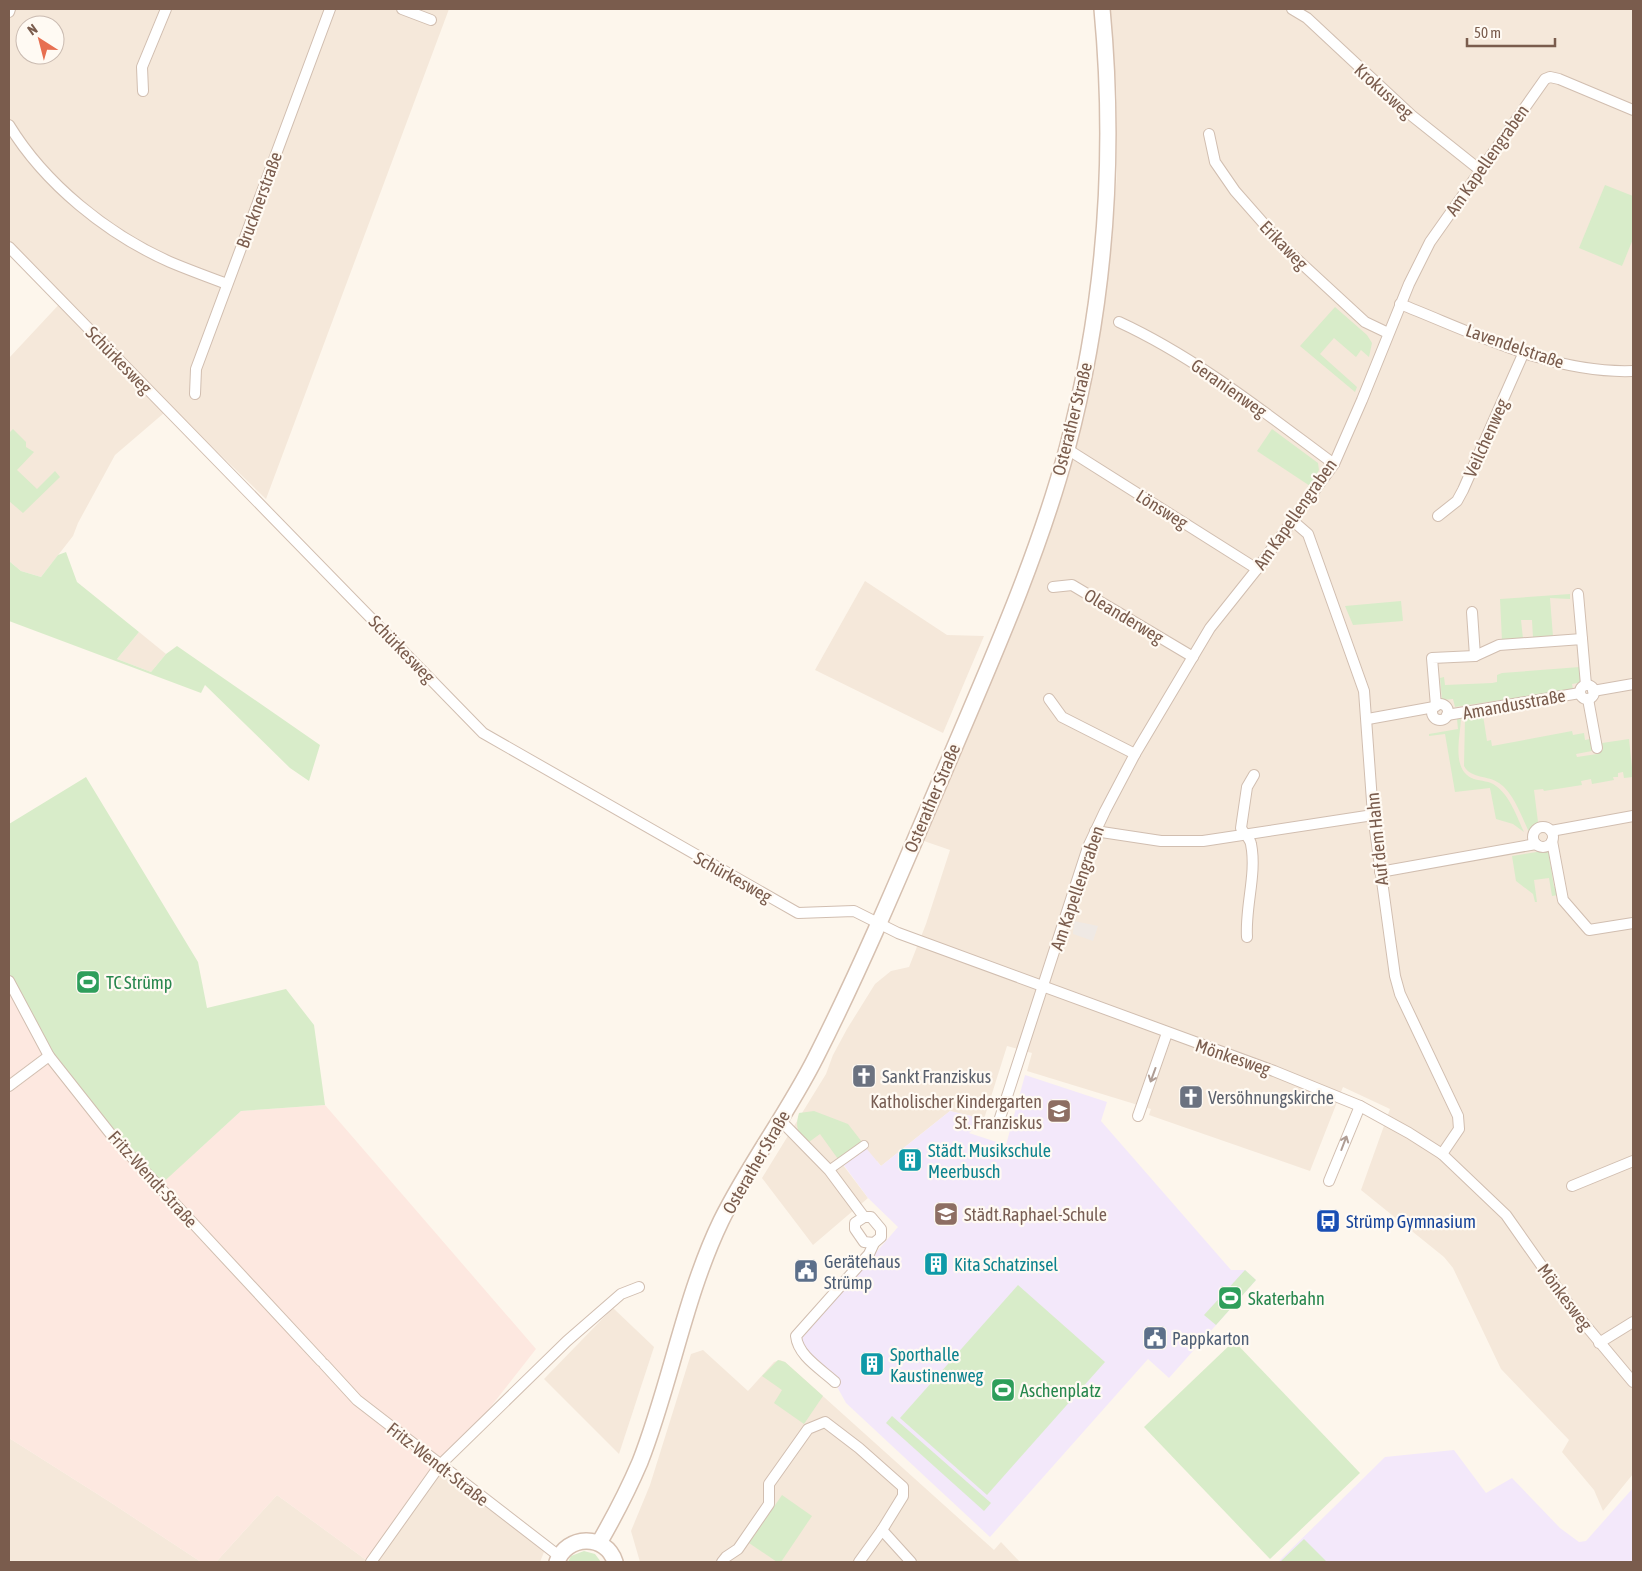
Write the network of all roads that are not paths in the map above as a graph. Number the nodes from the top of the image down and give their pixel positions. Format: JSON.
{"nodes":[{"id":1,"x":166,"y":9,"type":"edge"},
{"id":2,"x":330,"y":9,"type":"edge"},
{"id":3,"x":402,"y":9,"type":"edge"},
{"id":4,"x":1102,"y":9,"type":"edge"},
{"id":5,"x":1292,"y":9,"type":"edge"},
{"id":6,"x":431,"y":20,"type":"dead end"},
{"id":7,"x":143,"y":91,"type":"dead end"},
{"id":8,"x":1633,"y":110,"type":"edge"},
{"id":9,"x":9,"y":125,"type":"edge"},
{"id":10,"x":1209,"y":134,"type":"dead end"},
{"id":11,"x":1480,"y":170,"type":"junction"},
{"id":12,"x":9,"y":247,"type":"edge"},
{"id":13,"x":227,"y":284,"type":"junction"},
{"id":14,"x":1400,"y":304,"type":"junction"},
{"id":15,"x":1120,"y":322,"type":"dead end"},
{"id":16,"x":1388,"y":333,"type":"junction"},
{"id":17,"x":1524,"y":352,"type":"junction"},
{"id":18,"x":1633,"y":370,"type":"edge"},
{"id":19,"x":195,"y":394,"type":"dead end"},
{"id":20,"x":1067,"y":449,"type":"junction"},
{"id":21,"x":1334,"y":464,"type":"junction"},
{"id":22,"x":1438,"y":516,"type":"dead end"},
{"id":23,"x":1293,"y":521,"type":"junction"},
{"id":24,"x":1257,"y":569,"type":"junction"},
{"id":25,"x":1053,"y":587,"type":"dead end"},
{"id":26,"x":1578,"y":594,"type":"dead end"},
{"id":27,"x":1472,"y":612,"type":"dead end"},
{"id":28,"x":1582,"y":639,"type":"junction"},
{"id":29,"x":1475,"y":656,"type":"junction"},
{"id":30,"x":1193,"y":657,"type":"junction"},
{"id":31,"x":1633,"y":684,"type":"edge"},
{"id":32,"x":1587,"y":692,"type":"junction"},
{"id":33,"x":1049,"y":699,"type":"dead end"},
{"id":34,"x":1435,"y":706,"type":"junction"},
{"id":35,"x":1368,"y":718,"type":"junction"},
{"id":36,"x":1597,"y":748,"type":"dead end"},
{"id":37,"x":1135,"y":754,"type":"junction"},
{"id":38,"x":1254,"y":775,"type":"dead end"},
{"id":39,"x":1373,"y":815,"type":"junction"},
{"id":40,"x":1633,"y":816,"type":"edge"},
{"id":41,"x":1095,"y":831,"type":"junction"},
{"id":42,"x":1246,"y":835,"type":"junction"},
{"id":43,"x":1551,"y":836,"type":"junction"},
{"id":44,"x":1536,"y":844,"type":"junction"},
{"id":45,"x":1380,"y":872,"type":"junction"},
{"id":46,"x":879,"y":922,"type":"junction"},
{"id":47,"x":1633,"y":923,"type":"edge"},
{"id":48,"x":1248,"y":937,"type":"dead end"},
{"id":49,"x":9,"y":980,"type":"edge"},
{"id":50,"x":1043,"y":987,"type":"junction"},
{"id":51,"x":1167,"y":1034,"type":"junction"},
{"id":52,"x":49,"y":1056,"type":"junction"},
{"id":53,"x":9,"y":1086,"type":"edge"},
{"id":54,"x":1360,"y":1106,"type":"junction"},
{"id":55,"x":1138,"y":1116,"type":"dead end"},
{"id":56,"x":781,"y":1121,"type":"junction"},
{"id":57,"x":998,"y":1124,"type":"dead end"},
{"id":58,"x":864,"y":1145,"type":"dead end"},
{"id":59,"x":1442,"y":1154,"type":"junction"},
{"id":60,"x":1633,"y":1161,"type":"edge"},
{"id":61,"x":829,"y":1170,"type":"junction"},
{"id":62,"x":1330,"y":1181,"type":"dead end"},
{"id":63,"x":1572,"y":1186,"type":"dead end"},
{"id":64,"x":864,"y":1217,"type":"junction"},
{"id":65,"x":874,"y":1243,"type":"junction"},
{"id":66,"x":640,"y":1287,"type":"dead end"},
{"id":67,"x":1633,"y":1322,"type":"edge"},
{"id":68,"x":1599,"y":1343,"type":"junction"},
{"id":69,"x":835,"y":1382,"type":"dead end"},
{"id":70,"x":1633,"y":1382,"type":"edge"},
{"id":71,"x":440,"y":1465,"type":"junction"},
{"id":72,"x":882,"y":1530,"type":"junction"},
{"id":73,"x":599,"y":1543,"type":"junction"},
{"id":74,"x":558,"y":1559,"type":"edge"},
{"id":75,"x":371,"y":1562,"type":"edge"},
{"id":76,"x":615,"y":1562,"type":"edge"},
{"id":77,"x":722,"y":1562,"type":"edge"},
{"id":78,"x":859,"y":1562,"type":"edge"},
{"id":79,"x":911,"y":1562,"type":"edge"}],
"edges":[{"from":1,"to":7,"type":"street"},
{"from":2,"to":13,"type":"street","name":"Brucknerstraße"},
{"from":3,"to":6,"type":"street"},
{"from":4,"to":20,"type":"main road","name":"Osterather Straße"},
{"from":5,"to":11,"type":"street","name":"Krokusweg"},
{"from":8,"to":11,"type":"street","name":"Am Kapellengraben"},
{"from":9,"to":13,"type":"street"},
{"from":10,"to":16,"type":"street","name":"Erikaweg"},
{"from":11,"to":14,"type":"street","name":"Am Kapellengraben"},
{"from":12,"to":46,"type":"street","name":"Schürkesweg"},
{"from":13,"to":19,"type":"street","name":"Brucknerstraße"},
{"from":14,"to":16,"type":"street","name":"Am Kapellengraben"},
{"from":14,"to":17,"type":"street","name":"Lavendelstraße"},
{"from":15,"to":21,"type":"street","name":"Geranienweg"},
{"from":16,"to":21,"type":"street","name":"Am Kapellengraben"},
{"from":17,"to":18,"type":"street","name":"Lavendelstraße"},
{"from":17,"to":22,"type":"street","name":"Veilchenweg"},
{"from":20,"to":24,"type":"street","name":"Lönsweg"},
{"from":20,"to":46,"type":"main road","name":"Osterather Straße"},
{"from":21,"to":23,"type":"street","name":"Am Kapellengraben"},
{"from":23,"to":24,"type":"street","name":"Am Kapellengraben"},
{"from":23,"to":35,"type":"street","name":"Auf dem Hahn"},
{"from":24,"to":30,"type":"street","name":"Am Kapellengraben"},
{"from":25,"to":30,"type":"street","name":"Oleanderweg"},
{"from":26,"to":28,"type":"street"},
{"from":27,"to":29,"type":"street"},
{"from":28,"to":29,"type":"street"},
{"from":28,"to":32,"type":"street"},
{"from":29,"to":34,"type":"street"},
{"from":30,"to":37,"type":"street","name":"Am Kapellengraben"},
{"from":31,"to":32,"type":"street","name":"Amandusstraße"},
{"from":32,"to":34,"type":"street","name":"Amandusstraße"},
{"from":32,"to":36,"type":"street","name":"Amandusstraße"},
{"from":33,"to":37,"type":"street"},
{"from":34,"to":35,"type":"street"},
{"from":35,"to":39,"type":"street","name":"Auf dem Hahn"},
{"from":37,"to":41,"type":"street","name":"Am Kapellengraben"},
{"from":38,"to":42,"type":"street"},
{"from":39,"to":42,"type":"street"},
{"from":39,"to":45,"type":"street","name":"Auf dem Hahn"},
{"from":40,"to":43,"type":"street"},
{"from":41,"to":42,"type":"street"},
{"from":41,"to":50,"type":"street","name":"Am Kapellengraben"},
{"from":42,"to":48,"type":"street"},
{"from":43,"to":44,"type":"street"},
{"from":43,"to":44,"type":"street"},
{"from":43,"to":47,"type":"street"},
{"from":44,"to":45,"type":"street"},
{"from":45,"to":59,"type":"street","name":"Auf dem Hahn"},
{"from":46,"to":50,"type":"street","name":"Mönkesweg"},
{"from":46,"to":56,"type":"main road","name":"Osterather Straße"},
{"from":49,"to":52,"type":"street","name":"Fritz-Wendt-Straße"},
{"from":50,"to":51,"type":"street","name":"Mönkesweg"},
{"from":50,"to":57,"type":"street","name":"Am Kapellengraben"},
{"from":51,"to":54,"type":"street","name":"Mönkesweg"},
{"from":51,"to":55,"type":"street","one_way":true},
{"from":52,"to":53,"type":"street"},
{"from":52,"to":71,"type":"street","name":"Fritz-Wendt-Straße"},
{"from":54,"to":59,"type":"street","name":"Mönkesweg"},
{"from":62,"to":54,"type":"street","one_way":true},
{"from":56,"to":61,"type":"street"},
{"from":56,"to":73,"type":"main road","name":"Osterather Straße"},
{"from":58,"to":61,"type":"street"},
{"from":59,"to":68,"type":"street","name":"Mönkesweg"},
{"from":60,"to":63,"type":"street"},
{"from":61,"to":64,"type":"street"},
{"from":64,"to":65,"type":"street"},
{"from":64,"to":65,"type":"street"},
{"from":65,"to":69,"type":"street"},
{"from":66,"to":71,"type":"street"},
{"from":67,"to":68,"type":"street"},
{"from":68,"to":70,"type":"street","name":"Mönkesweg"},
{"from":71,"to":74,"type":"street","name":"Fritz-Wendt-Straße"},
{"from":71,"to":75,"type":"street"},
{"from":72,"to":77,"type":"street"},
{"from":72,"to":78,"type":"street"},
{"from":72,"to":79,"type":"street"},
{"from":73,"to":74,"type":"main road"},
{"from":73,"to":76,"type":"main road"}]}
